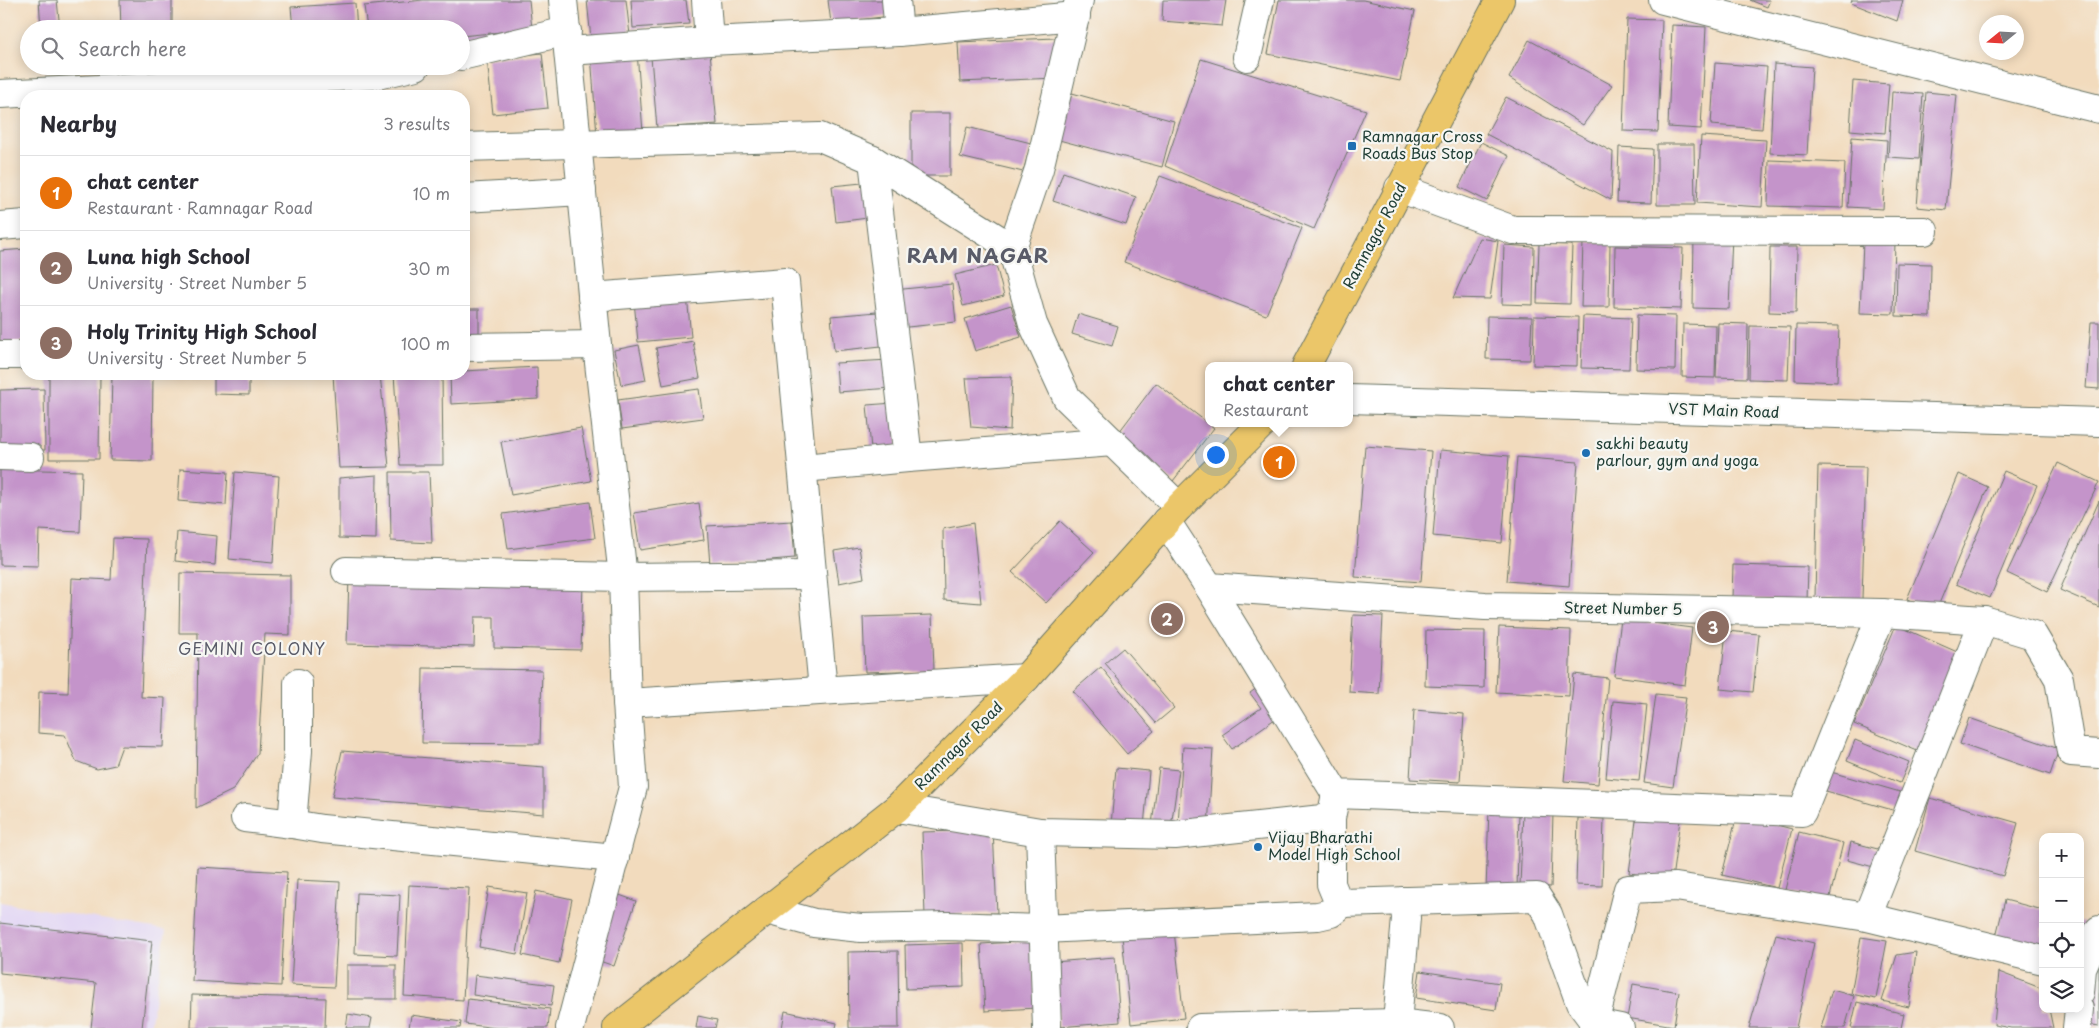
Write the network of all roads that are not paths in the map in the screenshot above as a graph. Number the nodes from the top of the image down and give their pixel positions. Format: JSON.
{"nodes":[{"id":1,"x":563,"y":0,"type":"edge"},
{"id":2,"x":706,"y":0,"type":"edge"},
{"id":3,"x":896,"y":0,"type":"edge"},
{"id":4,"x":1260,"y":0,"type":"edge"},
{"id":5,"x":1500,"y":0,"type":"edge"},
{"id":6,"x":1664,"y":0,"type":"edge"},
{"id":7,"x":1078,"y":8,"type":"edge"},
{"id":8,"x":899,"y":32,"type":"junction"},
{"id":9,"x":568,"y":41,"type":"junction"},
{"id":10,"x":709,"y":41,"type":"junction"},
{"id":11,"x":470,"y":55,"type":"edge"},
{"id":12,"x":1247,"y":57,"type":"dead end"},
{"id":13,"x":377,"y":75,"type":"edge"},
{"id":14,"x":79,"y":90,"type":"edge"},
{"id":15,"x":20,"y":93,"type":"edge"},
{"id":16,"x":0,"y":94,"type":"edge"},
{"id":17,"x":2099,"y":109,"type":"edge"},
{"id":18,"x":577,"y":143,"type":"junction"},
{"id":19,"x":470,"y":147,"type":"edge"},
{"id":20,"x":873,"y":160,"type":"junction"},
{"id":21,"x":1399,"y":188,"type":"junction"},
{"id":22,"x":582,"y":191,"type":"junction"},
{"id":23,"x":470,"y":198,"type":"edge"},
{"id":24,"x":20,"y":224,"type":"edge"},
{"id":25,"x":0,"y":226,"type":"edge"},
{"id":26,"x":1924,"y":231,"type":"dead end"},
{"id":27,"x":1012,"y":248,"type":"junction"},
{"id":28,"x":592,"y":297,"type":"junction"},
{"id":29,"x":597,"y":345,"type":"junction"},
{"id":30,"x":470,"y":348,"type":"edge"},
{"id":31,"x":0,"y":355,"type":"edge"},
{"id":32,"x":20,"y":355,"type":"edge"},
{"id":33,"x":1308,"y":362,"type":"edge"},
{"id":34,"x":1353,"y":399,"type":"edge"},
{"id":35,"x":2099,"y":422,"type":"edge"},
{"id":36,"x":1259,"y":427,"type":"edge"},
{"id":37,"x":1113,"y":442,"type":"junction"},
{"id":38,"x":0,"y":456,"type":"edge"},
{"id":39,"x":30,"y":457,"type":"dead end"},
{"id":40,"x":908,"y":458,"type":"junction"},
{"id":41,"x":803,"y":468,"type":"junction"},
{"id":42,"x":1173,"y":514,"type":"junction"},
{"id":43,"x":346,"y":571,"type":"dead end"},
{"id":44,"x":812,"y":575,"type":"junction"},
{"id":45,"x":622,"y":577,"type":"junction"},
{"id":46,"x":1209,"y":587,"type":"junction"},
{"id":47,"x":1882,"y":613,"type":"junction"},
{"id":48,"x":1984,"y":620,"type":"junction"},
{"id":49,"x":1026,"y":678,"type":"junction"},
{"id":50,"x":298,"y":683,"type":"dead end"},
{"id":51,"x":823,"y":690,"type":"junction"},
{"id":52,"x":627,"y":703,"type":"junction"},
{"id":53,"x":2099,"y":754,"type":"edge"},
{"id":54,"x":1333,"y":806,"type":"junction"},
{"id":55,"x":897,"y":808,"type":"junction"},
{"id":56,"x":245,"y":818,"type":"dead end"},
{"id":57,"x":292,"y":824,"type":"junction"},
{"id":58,"x":1040,"y":832,"type":"junction"},
{"id":59,"x":615,"y":858,"type":"junction"},
{"id":60,"x":1404,"y":901,"type":"junction"},
{"id":61,"x":1343,"y":903,"type":"junction"},
{"id":62,"x":767,"y":910,"type":"junction"},
{"id":63,"x":1867,"y":917,"type":"junction"},
{"id":64,"x":1043,"y":929,"type":"junction"},
{"id":65,"x":2099,"y":930,"type":"edge"},
{"id":66,"x":2039,"y":959,"type":"edge"},
{"id":67,"x":2084,"y":969,"type":"edge"},
{"id":68,"x":2079,"y":1013,"type":"edge"},
{"id":69,"x":1397,"y":1023,"type":"junction"},
{"id":70,"x":1603,"y":1026,"type":"edge"},
{"id":71,"x":570,"y":1028,"type":"edge"},
{"id":72,"x":617,"y":1028,"type":"edge"},
{"id":73,"x":1047,"y":1028,"type":"edge"},
{"id":74,"x":1202,"y":1028,"type":"edge"},
{"id":75,"x":1440,"y":1028,"type":"edge"},
{"id":76,"x":2077,"y":1028,"type":"edge"}],
"edges":[{"from":1,"to":9,"type":"street"},
{"from":2,"to":10,"type":"street"},
{"from":3,"to":8,"type":"street"},
{"from":4,"to":12,"type":"street"},
{"from":5,"to":21,"type":"main road","name":"Ramnagar Road"},
{"from":6,"to":17,"type":"street"},
{"from":7,"to":8,"type":"street"},
{"from":7,"to":27,"type":"street"},
{"from":8,"to":10,"type":"street"},
{"from":9,"to":10,"type":"street"},
{"from":9,"to":11,"type":"street"},
{"from":9,"to":18,"type":"street"},
{"from":13,"to":14,"type":"street"},
{"from":15,"to":16,"type":"street"},
{"from":18,"to":19,"type":"street"},
{"from":18,"to":20,"type":"street"},
{"from":18,"to":22,"type":"street"},
{"from":20,"to":27,"type":"street"},
{"from":20,"to":40,"type":"street"},
{"from":21,"to":26,"type":"street"},
{"from":21,"to":33,"type":"main road","name":"Ramnagar Road"},
{"from":22,"to":23,"type":"street"},
{"from":22,"to":28,"type":"street"},
{"from":24,"to":25,"type":"street"},
{"from":27,"to":37,"type":"street"},
{"from":28,"to":29,"type":"street"},
{"from":28,"to":41,"type":"street"},
{"from":29,"to":30,"type":"street"},
{"from":29,"to":45,"type":"street"},
{"from":31,"to":32,"type":"street"},
{"from":34,"to":35,"type":"street","name":"VST Main Road"},
{"from":36,"to":42,"type":"main road","name":"Ramnagar Road"},
{"from":37,"to":40,"type":"street"},
{"from":37,"to":42,"type":"street"},
{"from":38,"to":39,"type":"street"},
{"from":40,"to":41,"type":"street"},
{"from":41,"to":44,"type":"street"},
{"from":42,"to":46,"type":"street"},
{"from":42,"to":49,"type":"main road","name":"Ramnagar Road"},
{"from":43,"to":45,"type":"street"},
{"from":44,"to":45,"type":"street"},
{"from":44,"to":51,"type":"street"},
{"from":45,"to":52,"type":"street"},
{"from":46,"to":47,"type":"street","name":"Street Number 5"},
{"from":46,"to":54,"type":"street"},
{"from":47,"to":48,"type":"street","name":"Street Number 5"},
{"from":47,"to":54,"type":"street"},
{"from":48,"to":53,"type":"street","name":"Street Number 5"},
{"from":48,"to":63,"type":"street"},
{"from":49,"to":51,"type":"street"},
{"from":49,"to":55,"type":"main road","name":"Ramnagar Road"},
{"from":50,"to":57,"type":"street"},
{"from":51,"to":52,"type":"street"},
{"from":52,"to":59,"type":"street"},
{"from":54,"to":58,"type":"street"},
{"from":54,"to":61,"type":"street"},
{"from":55,"to":58,"type":"street"},
{"from":55,"to":62,"type":"main road","name":"Ramnagar Road"},
{"from":56,"to":57,"type":"street"},
{"from":57,"to":59,"type":"street"},
{"from":58,"to":64,"type":"street"},
{"from":59,"to":71,"type":"street"},
{"from":60,"to":61,"type":"street"},
{"from":60,"to":69,"type":"street"},
{"from":60,"to":70,"type":"street"},
{"from":61,"to":64,"type":"street"},
{"from":62,"to":64,"type":"street"},
{"from":62,"to":72,"type":"main road","name":"Ramnagar Road"},
{"from":63,"to":66,"type":"street"},
{"from":63,"to":70,"type":"street"},
{"from":64,"to":73,"type":"street"},
{"from":65,"to":67,"type":"street"},
{"from":68,"to":76,"type":"street"},
{"from":69,"to":74,"type":"street"},
{"from":69,"to":75,"type":"street"}]}
